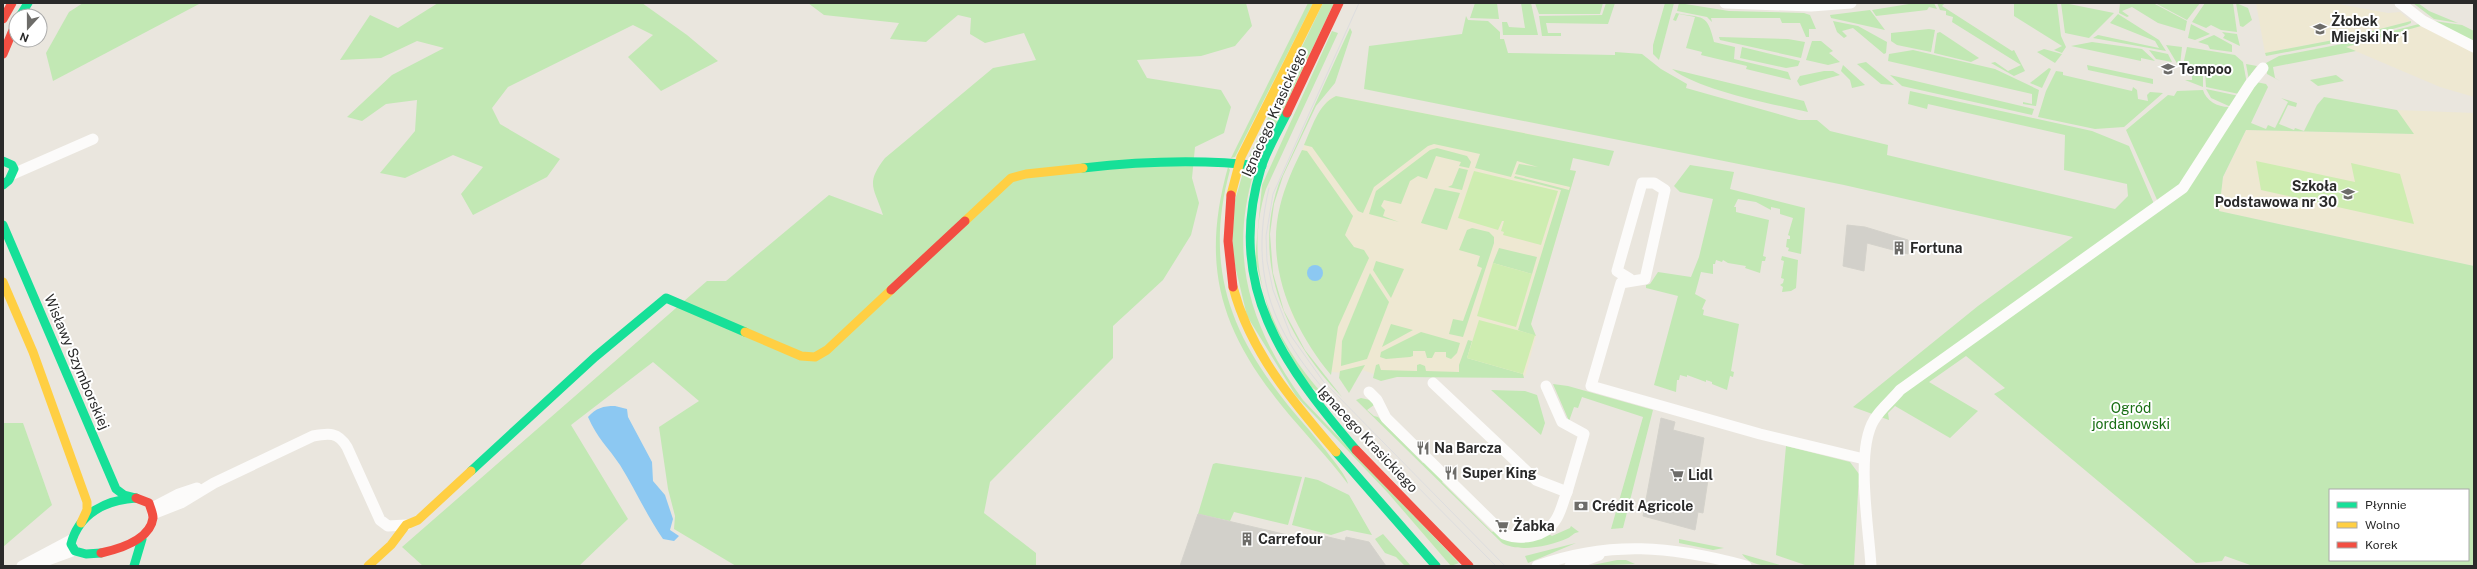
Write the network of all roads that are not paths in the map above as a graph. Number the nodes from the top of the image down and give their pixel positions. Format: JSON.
{"nodes":[{"id":1,"x":12,"y":3,"type":"edge"},
{"id":2,"x":1318,"y":3,"type":"edge"},
{"id":3,"x":1339,"y":3,"type":"edge"},
{"id":4,"x":1725,"y":3,"type":"edge"},
{"id":5,"x":1851,"y":3,"type":"edge"},
{"id":6,"x":2400,"y":3,"type":"edge"},
{"id":7,"x":3,"y":19,"type":"edge"},
{"id":8,"x":8,"y":42,"type":"edge"},
{"id":9,"x":2474,"y":47,"type":"edge"},
{"id":10,"x":3,"y":54,"type":"edge"},
{"id":11,"x":2263,"y":68,"type":"dead end"},
{"id":12,"x":1239,"y":163,"type":"junction"},
{"id":13,"x":9,"y":166,"type":"edge"},
{"id":14,"x":1262,"y":166,"type":"junction"},
{"id":15,"x":3,"y":185,"type":"edge"},
{"id":16,"x":3,"y":225,"type":"edge"},
{"id":17,"x":1630,"y":279,"type":"junction"},
{"id":18,"x":3,"y":282,"type":"edge"},
{"id":19,"x":1433,"y":382,"type":"dead end"},
{"id":20,"x":1546,"y":386,"type":"dead end"},
{"id":21,"x":1370,"y":392,"type":"dead end"},
{"id":22,"x":1864,"y":459,"type":"junction"},
{"id":23,"x":1567,"y":492,"type":"junction"},
{"id":24,"x":136,"y":498,"type":"junction"},
{"id":25,"x":153,"y":511,"type":"junction"},
{"id":26,"x":81,"y":523,"type":"junction"},
{"id":27,"x":406,"y":525,"type":"junction"},
{"id":28,"x":144,"y":536,"type":"junction"},
{"id":29,"x":72,"y":545,"type":"junction"},
{"id":30,"x":1610,"y":551,"type":"junction"},
{"id":31,"x":22,"y":566,"type":"edge"},
{"id":32,"x":32,"y":566,"type":"edge"},
{"id":33,"x":134,"y":566,"type":"edge"},
{"id":34,"x":368,"y":566,"type":"edge"},
{"id":35,"x":1436,"y":566,"type":"edge"},
{"id":36,"x":1470,"y":566,"type":"edge"},
{"id":37,"x":1537,"y":566,"type":"edge"},
{"id":38,"x":1570,"y":566,"type":"edge"},
{"id":39,"x":1746,"y":566,"type":"edge"},
{"id":40,"x":1871,"y":566,"type":"edge"}],
"edges":[{"from":1,"to":7,"type":"main road"},
{"from":2,"to":12,"type":"main road","name":"Ignacego Krasickiego"},
{"from":3,"to":14,"type":"main road","name":"Ignacego Krasickiego"},
{"from":4,"to":5,"type":"street"},
{"from":6,"to":9,"type":"street"},
{"from":8,"to":10,"type":"main road"},
{"from":11,"to":22,"type":"street"},
{"from":12,"to":14,"type":"main road"},
{"from":12,"to":27,"type":"main road"},
{"from":12,"to":35,"type":"main road","name":"Ignacego Krasickiego"},
{"from":13,"to":13,"type":"street"},
{"from":13,"to":15,"type":"main road"},
{"from":14,"to":36,"type":"main road","name":"Ignacego Krasickiego"},
{"from":16,"to":24,"type":"main road","name":"Wisławy Szymborskiej"},
{"from":17,"to":17,"type":"street"},
{"from":17,"to":22,"type":"street"},
{"from":18,"to":26,"type":"main road"},
{"from":19,"to":23,"type":"street"},
{"from":20,"to":23,"type":"street"},
{"from":21,"to":23,"type":"street"},
{"from":22,"to":40,"type":"street"},
{"from":24,"to":25,"type":"main road"},
{"from":24,"to":26,"type":"main road"},
{"from":25,"to":27,"type":"street"},
{"from":25,"to":28,"type":"main road"},
{"from":26,"to":29,"type":"main road"},
{"from":27,"to":34,"type":"main road"},
{"from":28,"to":29,"type":"main road"},
{"from":28,"to":33,"type":"main road"},
{"from":29,"to":31,"type":"street"},
{"from":29,"to":32,"type":"street"},
{"from":30,"to":37,"type":"street"},
{"from":30,"to":38,"type":"street"},
{"from":30,"to":39,"type":"street"}]}
